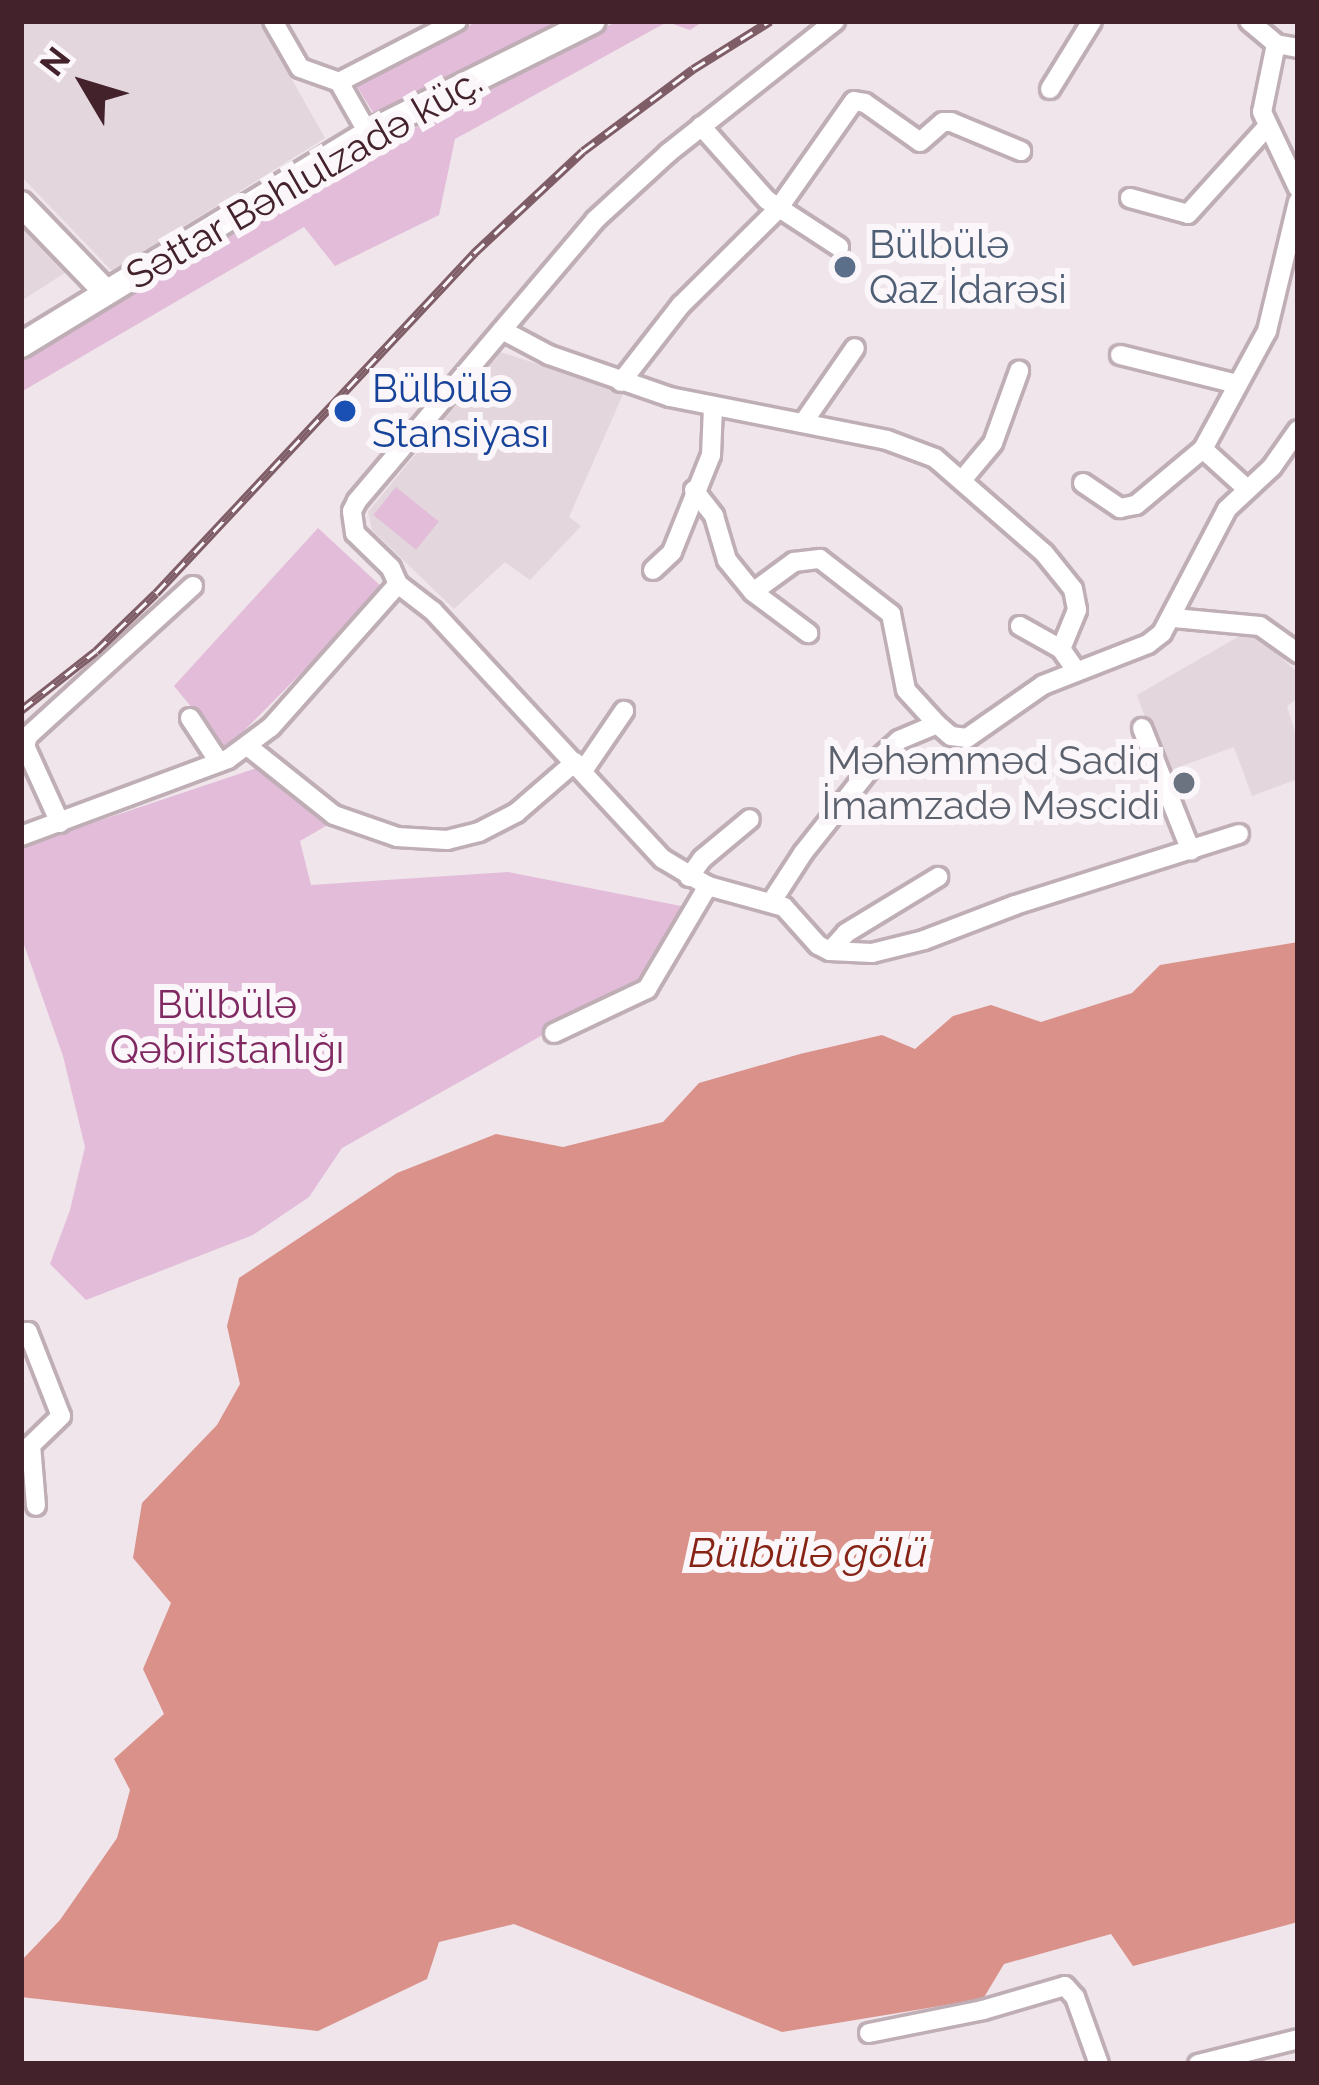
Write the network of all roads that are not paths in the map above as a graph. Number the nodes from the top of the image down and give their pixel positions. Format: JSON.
{"nodes":[{"id":1,"x":273,"y":21,"type":"edge"},
{"id":2,"x":458,"y":21,"type":"edge"},
{"id":3,"x":593,"y":21,"type":"edge"},
{"id":4,"x":835,"y":21,"type":"edge"},
{"id":5,"x":1092,"y":21,"type":"edge"},
{"id":6,"x":1250,"y":21,"type":"edge"},
{"id":7,"x":1276,"y":44,"type":"junction"},
{"id":8,"x":1298,"y":48,"type":"edge"},
{"id":9,"x":339,"y":82,"type":"junction"},
{"id":10,"x":1050,"y":89,"type":"dead end"},
{"id":11,"x":701,"y":126,"type":"junction"},
{"id":12,"x":1265,"y":129,"type":"junction"},
{"id":13,"x":368,"y":133,"type":"junction"},
{"id":14,"x":1021,"y":151,"type":"dead end"},
{"id":15,"x":1298,"y":188,"type":"edge"},
{"id":16,"x":1130,"y":198,"type":"dead end"},
{"id":17,"x":1298,"y":202,"type":"edge"},
{"id":18,"x":21,"y":204,"type":"edge"},
{"id":19,"x":778,"y":209,"type":"junction"},
{"id":20,"x":839,"y":248,"type":"dead end"},
{"id":21,"x":1290,"y":281,"type":"edge"},
{"id":22,"x":106,"y":292,"type":"junction"},
{"id":23,"x":502,"y":330,"type":"junction"},
{"id":24,"x":21,"y":345,"type":"edge"},
{"id":25,"x":855,"y":348,"type":"dead end"},
{"id":26,"x":1120,"y":355,"type":"dead end"},
{"id":27,"x":1018,"y":371,"type":"dead end"},
{"id":28,"x":621,"y":382,"type":"junction"},
{"id":29,"x":1237,"y":384,"type":"junction"},
{"id":30,"x":713,"y":407,"type":"junction"},
{"id":31,"x":803,"y":423,"type":"junction"},
{"id":32,"x":1296,"y":437,"type":"edge"},
{"id":33,"x":1203,"y":449,"type":"junction"},
{"id":34,"x":963,"y":479,"type":"junction"},
{"id":35,"x":1083,"y":483,"type":"dead end"},
{"id":36,"x":1247,"y":489,"type":"junction"},
{"id":37,"x":694,"y":490,"type":"junction"},
{"id":38,"x":652,"y":571,"type":"dead end"},
{"id":39,"x":398,"y":584,"type":"junction"},
{"id":40,"x":193,"y":586,"type":"dead end"},
{"id":41,"x":753,"y":592,"type":"junction"},
{"id":42,"x":1174,"y":618,"type":"junction"},
{"id":43,"x":1020,"y":626,"type":"dead end"},
{"id":44,"x":808,"y":633,"type":"dead end"},
{"id":45,"x":1061,"y":650,"type":"junction"},
{"id":46,"x":1298,"y":653,"type":"edge"},
{"id":47,"x":1075,"y":669,"type":"junction"},
{"id":48,"x":624,"y":711,"type":"dead end"},
{"id":49,"x":190,"y":718,"type":"dead end"},
{"id":50,"x":937,"y":724,"type":"junction"},
{"id":51,"x":1142,"y":728,"type":"dead end"},
{"id":52,"x":250,"y":748,"type":"junction"},
{"id":53,"x":219,"y":762,"type":"junction"},
{"id":54,"x":579,"y":767,"type":"junction"},
{"id":55,"x":750,"y":819,"type":"dead end"},
{"id":56,"x":59,"y":823,"type":"junction"},
{"id":57,"x":1239,"y":834,"type":"dead end"},
{"id":58,"x":21,"y":836,"type":"edge"},
{"id":59,"x":1190,"y":851,"type":"junction"},
{"id":60,"x":938,"y":877,"type":"dead end"},
{"id":61,"x":689,"y":878,"type":"junction"},
{"id":62,"x":708,"y":886,"type":"junction"},
{"id":63,"x":772,"y":901,"type":"junction"},
{"id":64,"x":830,"y":951,"type":"junction"},
{"id":65,"x":554,"y":1033,"type":"dead end"},
{"id":66,"x":21,"y":1334,"type":"edge"},
{"id":67,"x":36,"y":1507,"type":"dead end"},
{"id":68,"x":869,"y":2033,"type":"dead end"},
{"id":69,"x":1298,"y":2039,"type":"edge"},
{"id":70,"x":1248,"y":2056,"type":"edge"},
{"id":71,"x":1099,"y":2064,"type":"edge"},
{"id":72,"x":1198,"y":2064,"type":"edge"}],
"edges":[{"from":1,"to":9,"type":"street"},
{"from":2,"to":9,"type":"street"},
{"from":3,"to":13,"type":"main road","name":"Səttar Bəhlulzadə küç."},
{"from":4,"to":11,"type":"street"},
{"from":5,"to":10,"type":"street"},
{"from":6,"to":7,"type":"street"},
{"from":7,"to":8,"type":"street"},
{"from":7,"to":12,"type":"street"},
{"from":9,"to":13,"type":"street"},
{"from":11,"to":19,"type":"street"},
{"from":11,"to":23,"type":"street"},
{"from":12,"to":15,"type":"street"},
{"from":12,"to":16,"type":"street"},
{"from":13,"to":22,"type":"main road","name":"Səttar Bəhlulzadə küç."},
{"from":14,"to":19,"type":"street"},
{"from":17,"to":21,"type":"street"},
{"from":18,"to":22,"type":"main road"},
{"from":19,"to":20,"type":"street"},
{"from":19,"to":28,"type":"street"},
{"from":21,"to":29,"type":"street"},
{"from":22,"to":24,"type":"main road","name":"Səttar Bəhlulzadə küç."},
{"from":23,"to":28,"type":"street"},
{"from":23,"to":39,"type":"street"},
{"from":25,"to":31,"type":"street"},
{"from":26,"to":29,"type":"street"},
{"from":27,"to":34,"type":"street"},
{"from":28,"to":30,"type":"street"},
{"from":29,"to":33,"type":"street"},
{"from":30,"to":31,"type":"street"},
{"from":30,"to":37,"type":"street"},
{"from":31,"to":34,"type":"street"},
{"from":32,"to":36,"type":"street"},
{"from":33,"to":35,"type":"street"},
{"from":33,"to":36,"type":"street"},
{"from":34,"to":45,"type":"street"},
{"from":36,"to":42,"type":"street"},
{"from":37,"to":38,"type":"street"},
{"from":37,"to":41,"type":"street"},
{"from":39,"to":52,"type":"street"},
{"from":39,"to":54,"type":"street"},
{"from":40,"to":56,"type":"street"},
{"from":41,"to":44,"type":"street"},
{"from":41,"to":50,"type":"street"},
{"from":42,"to":46,"type":"street"},
{"from":42,"to":47,"type":"street"},
{"from":43,"to":45,"type":"street"},
{"from":45,"to":47,"type":"street"},
{"from":47,"to":50,"type":"street"},
{"from":48,"to":54,"type":"street"},
{"from":49,"to":53,"type":"street"},
{"from":50,"to":63,"type":"street"},
{"from":51,"to":59,"type":"street"},
{"from":52,"to":53,"type":"street"},
{"from":52,"to":54,"type":"street"},
{"from":53,"to":56,"type":"street"},
{"from":54,"to":61,"type":"street"},
{"from":55,"to":61,"type":"street"},
{"from":56,"to":58,"type":"street"},
{"from":57,"to":59,"type":"street"},
{"from":59,"to":64,"type":"street"},
{"from":60,"to":64,"type":"street"},
{"from":61,"to":62,"type":"street"},
{"from":62,"to":63,"type":"street"},
{"from":62,"to":65,"type":"street"},
{"from":63,"to":64,"type":"street"},
{"from":66,"to":67,"type":"street"},
{"from":68,"to":71,"type":"street"},
{"from":69,"to":70,"type":"street"},
{"from":70,"to":72,"type":"street"}]}
